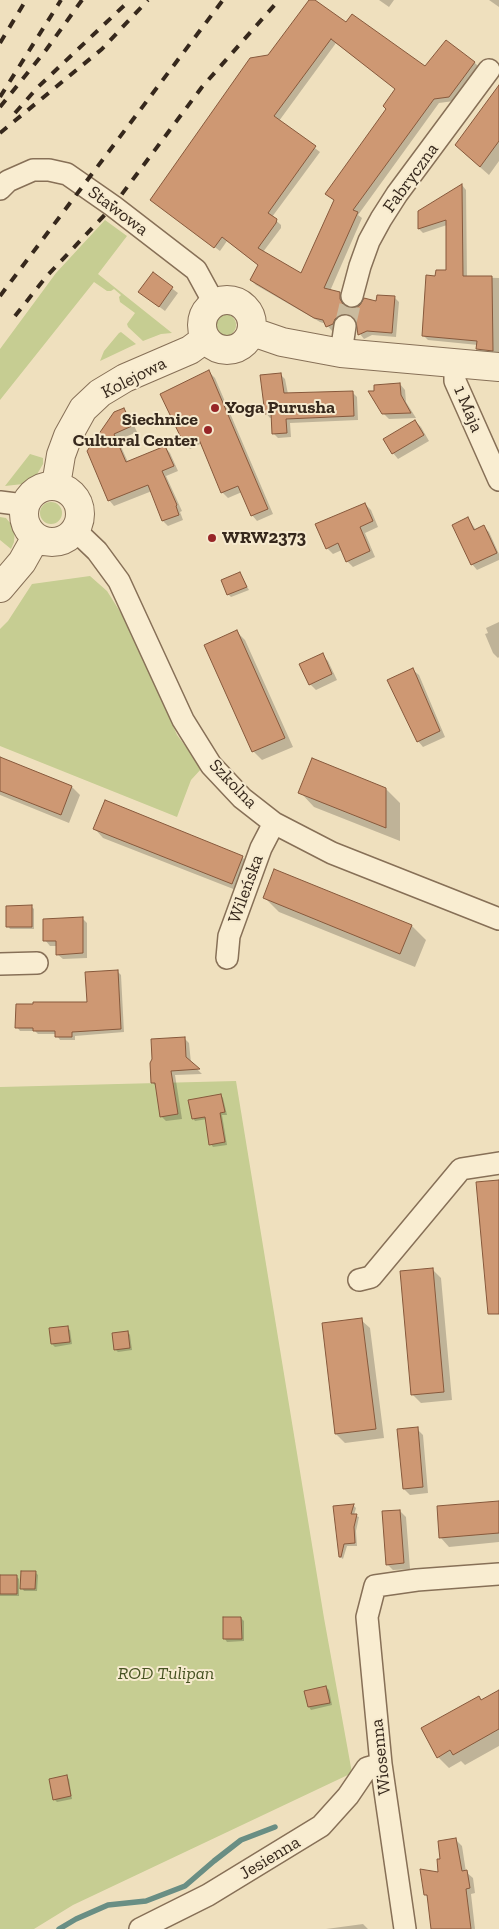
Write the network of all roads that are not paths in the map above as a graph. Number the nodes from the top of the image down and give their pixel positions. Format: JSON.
{"nodes":[{"id":1,"x":489,"y":70,"type":"dead end"},
{"id":2,"x":0,"y":189,"type":"edge"},
{"id":3,"x":352,"y":296,"type":"tunnel mouth"},
{"id":4,"x":214,"y":303,"type":"junction"},
{"id":5,"x":346,"y":326,"type":"tunnel mouth"},
{"id":6,"x":253,"y":332,"type":"junction"},
{"id":7,"x":206,"y":339,"type":"junction"},
{"id":8,"x":340,"y":353,"type":"junction"},
{"id":9,"x":455,"y":364,"type":"junction"},
{"id":10,"x":499,"y":367,"type":"edge"},
{"id":11,"x":499,"y":480,"type":"edge"},
{"id":12,"x":56,"y":485,"type":"junction"},
{"id":13,"x":12,"y":503,"type":"edge"},
{"id":14,"x":75,"y":530,"type":"junction"},
{"id":15,"x":36,"y":538,"type":"junction"},
{"id":16,"x":0,"y":588,"type":"edge"},
{"id":17,"x":274,"y":823,"type":"junction"},
{"id":18,"x":499,"y":919,"type":"edge"},
{"id":19,"x":227,"y":958,"type":"dead end"},
{"id":20,"x":37,"y":963,"type":"dead end"},
{"id":21,"x":0,"y":964,"type":"edge"},
{"id":22,"x":499,"y":1163,"type":"edge"},
{"id":23,"x":359,"y":1280,"type":"dead end"},
{"id":24,"x":499,"y":1574,"type":"edge"},
{"id":25,"x":381,"y":1764,"type":"junction"},
{"id":26,"x":140,"y":1929,"type":"edge"},
{"id":27,"x":404,"y":1929,"type":"edge"}],
"edges":[{"from":1,"to":3,"type":"street","name":"Fabryczna"},
{"from":2,"to":4,"type":"street","name":"Stawowa"},
{"from":4,"to":6,"type":"street"},
{"from":4,"to":7,"type":"street"},
{"from":5,"to":8,"type":"street"},
{"from":6,"to":7,"type":"street"},
{"from":6,"to":8,"type":"street"},
{"from":7,"to":12,"type":"street","name":"Kolejowa"},
{"from":8,"to":9,"type":"street"},
{"from":9,"to":10,"type":"street"},
{"from":9,"to":11,"type":"street","name":"1 Maja"},
{"from":12,"to":13,"type":"street"},
{"from":12,"to":14,"type":"street"},
{"from":13,"to":15,"type":"street"},
{"from":14,"to":15,"type":"street"},
{"from":14,"to":17,"type":"street","name":"Szkolna"},
{"from":15,"to":16,"type":"street"},
{"from":17,"to":18,"type":"street","name":"Szkolna"},
{"from":17,"to":19,"type":"street","name":"Wileńska"},
{"from":20,"to":21,"type":"street"},
{"from":22,"to":23,"type":"street"},
{"from":24,"to":25,"type":"street","name":"Wiosenna"},
{"from":25,"to":26,"type":"street","name":"Jesienna"},
{"from":25,"to":27,"type":"street","name":"Wiosenna"}]}
